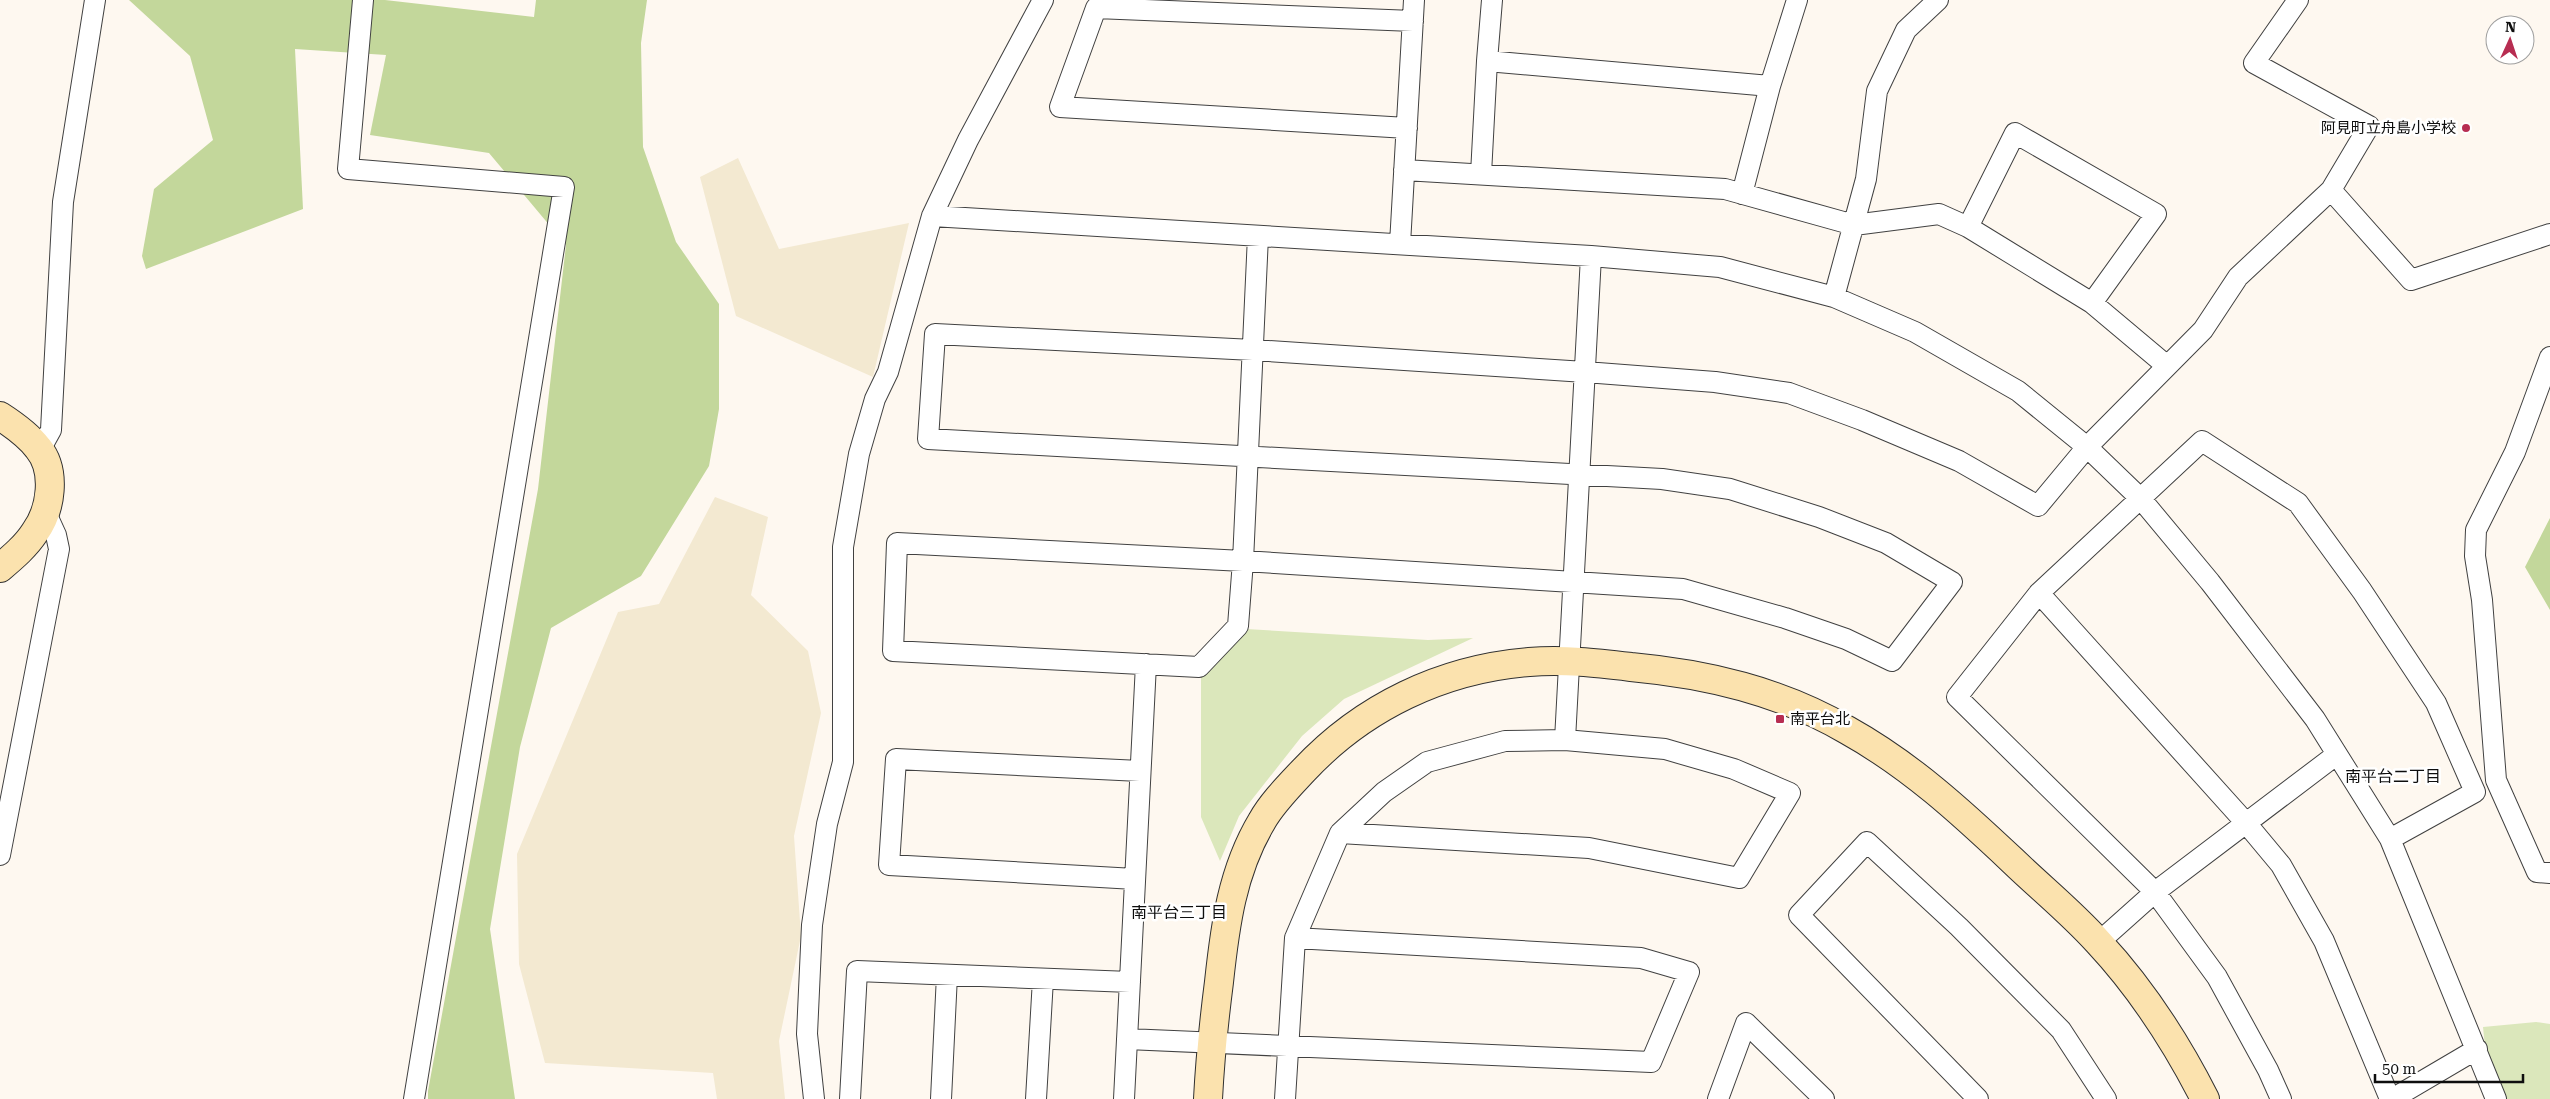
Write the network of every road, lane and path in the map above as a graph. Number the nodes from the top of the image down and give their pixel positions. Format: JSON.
{"nodes":[{"id":1,"x":95,"y":0,"type":"edge"},
{"id":2,"x":363,"y":0,"type":"edge"},
{"id":3,"x":1043,"y":0,"type":"edge"},
{"id":4,"x":1414,"y":0,"type":"edge"},
{"id":5,"x":1492,"y":0,"type":"edge"},
{"id":6,"x":1797,"y":0,"type":"edge"},
{"id":7,"x":1938,"y":0,"type":"edge"},
{"id":8,"x":2298,"y":0,"type":"edge"},
{"id":9,"x":1413,"y":21,"type":"junction"},
{"id":10,"x":1487,"y":61,"type":"junction"},
{"id":11,"x":1770,"y":86,"type":"junction"},
{"id":12,"x":1407,"y":128,"type":"junction"},
{"id":13,"x":1404,"y":170,"type":"junction"},
{"id":14,"x":1481,"y":174,"type":"junction"},
{"id":15,"x":2332,"y":190,"type":"junction"},
{"id":16,"x":1742,"y":194,"type":"junction"},
{"id":17,"x":932,"y":216,"type":"junction"},
{"id":18,"x":1854,"y":225,"type":"junction"},
{"id":19,"x":1968,"y":227,"type":"junction"},
{"id":20,"x":2550,"y":234,"type":"edge"},
{"id":21,"x":1258,"y":236,"type":"junction"},
{"id":22,"x":1400,"y":244,"type":"junction"},
{"id":23,"x":1591,"y":256,"type":"junction"},
{"id":24,"x":1834,"y":297,"type":"junction"},
{"id":25,"x":2092,"y":303,"type":"junction"},
{"id":26,"x":1252,"y":350,"type":"junction"},
{"id":27,"x":2550,"y":356,"type":"edge"},
{"id":28,"x":2167,"y":366,"type":"junction"},
{"id":29,"x":1585,"y":372,"type":"junction"},
{"id":30,"x":0,"y":416,"type":"edge"},
{"id":31,"x":2087,"y":447,"type":"junction"},
{"id":32,"x":40,"y":450,"type":"junction"},
{"id":33,"x":1248,"y":456,"type":"junction"},
{"id":34,"x":1580,"y":476,"type":"junction"},
{"id":35,"x":2142,"y":499,"type":"junction"},
{"id":36,"x":45,"y":511,"type":"junction"},
{"id":37,"x":1243,"y":561,"type":"junction"},
{"id":38,"x":0,"y":568,"type":"edge"},
{"id":39,"x":1575,"y":583,"type":"junction"},
{"id":40,"x":2039,"y":593,"type":"junction"},
{"id":41,"x":1571,"y":661,"type":"junction"},
{"id":42,"x":1146,"y":664,"type":"junction"},
{"id":43,"x":1565,"y":740,"type":"junction"},
{"id":44,"x":2336,"y":755,"type":"junction"},
{"id":45,"x":1140,"y":771,"type":"junction"},
{"id":46,"x":2246,"y":822,"type":"junction"},
{"id":47,"x":1340,"y":833,"type":"junction"},
{"id":48,"x":2390,"y":839,"type":"junction"},
{"id":49,"x":0,"y":855,"type":"edge"},
{"id":50,"x":2550,"y":873,"type":"edge"},
{"id":51,"x":1135,"y":879,"type":"junction"},
{"id":52,"x":2155,"y":892,"type":"junction"},
{"id":53,"x":1295,"y":938,"type":"junction"},
{"id":54,"x":2098,"y":942,"type":"junction"},
{"id":55,"x":947,"y":975,"type":"junction"},
{"id":56,"x":1043,"y":979,"type":"junction"},
{"id":57,"x":1130,"y":982,"type":"junction"},
{"id":58,"x":1127,"y":1039,"type":"junction"},
{"id":59,"x":1211,"y":1042,"type":"junction"},
{"id":60,"x":1287,"y":1046,"type":"junction"},
{"id":61,"x":2477,"y":1050,"type":"junction"},
{"id":62,"x":414,"y":1099,"type":"edge"},
{"id":63,"x":814,"y":1099,"type":"edge"},
{"id":64,"x":850,"y":1099,"type":"edge"},
{"id":65,"x":940,"y":1099,"type":"edge"},
{"id":66,"x":1036,"y":1099,"type":"edge"},
{"id":67,"x":1124,"y":1099,"type":"edge"},
{"id":68,"x":1208,"y":1099,"type":"edge"},
{"id":69,"x":1285,"y":1099,"type":"edge"},
{"id":70,"x":1718,"y":1099,"type":"edge"},
{"id":71,"x":1824,"y":1099,"type":"edge"},
{"id":72,"x":1978,"y":1099,"type":"edge"},
{"id":73,"x":2106,"y":1099,"type":"edge"},
{"id":74,"x":2205,"y":1099,"type":"edge"},
{"id":75,"x":2281,"y":1099,"type":"edge"},
{"id":76,"x":2391,"y":1099,"type":"edge"},
{"id":77,"x":2496,"y":1099,"type":"edge"}],
"edges":[{"from":1,"to":32,"type":"street"},
{"from":2,"to":62,"type":"street"},
{"from":3,"to":17,"type":"street"},
{"from":4,"to":9,"type":"street"},
{"from":5,"to":10,"type":"street"},
{"from":6,"to":11,"type":"street"},
{"from":7,"to":18,"type":"street"},
{"from":8,"to":15,"type":"street"},
{"from":9,"to":12,"type":"street"},
{"from":9,"to":12,"type":"street"},
{"from":10,"to":11,"type":"street"},
{"from":10,"to":14,"type":"street"},
{"from":11,"to":16,"type":"street"},
{"from":12,"to":13,"type":"street"},
{"from":13,"to":14,"type":"street"},
{"from":13,"to":22,"type":"street"},
{"from":14,"to":16,"type":"street"},
{"from":15,"to":20,"type":"street"},
{"from":15,"to":28,"type":"street"},
{"from":16,"to":18,"type":"street"},
{"from":17,"to":21,"type":"street"},
{"from":17,"to":63,"type":"street"},
{"from":18,"to":19,"type":"street"},
{"from":18,"to":24,"type":"street"},
{"from":19,"to":25,"type":"street"},
{"from":19,"to":25,"type":"street"},
{"from":21,"to":22,"type":"street"},
{"from":21,"to":26,"type":"street"},
{"from":22,"to":23,"type":"street"},
{"from":23,"to":24,"type":"street"},
{"from":23,"to":29,"type":"street"},
{"from":24,"to":31,"type":"street"},
{"from":25,"to":28,"type":"street"},
{"from":26,"to":29,"type":"street"},
{"from":26,"to":33,"type":"street"},
{"from":26,"to":33,"type":"street"},
{"from":27,"to":50,"type":"street"},
{"from":28,"to":31,"type":"street"},
{"from":29,"to":31,"type":"street"},
{"from":29,"to":34,"type":"street"},
{"from":30,"to":32,"type":"street"},
{"from":31,"to":35,"type":"street"},
{"from":32,"to":36,"type":"street"},
{"from":33,"to":34,"type":"street"},
{"from":33,"to":37,"type":"street"},
{"from":34,"to":39,"type":"street"},
{"from":34,"to":39,"type":"street"},
{"from":35,"to":40,"type":"street"},
{"from":35,"to":44,"type":"street"},
{"from":35,"to":48,"type":"street"},
{"from":36,"to":38,"type":"street"},
{"from":36,"to":49,"type":"street"},
{"from":37,"to":39,"type":"street"},
{"from":37,"to":42,"type":"street"},
{"from":37,"to":42,"type":"street"},
{"from":39,"to":41,"type":"street"},
{"from":40,"to":46,"type":"street"},
{"from":40,"to":52,"type":"street"},
{"from":41,"to":43,"type":"street"},
{"from":41,"to":54,"type":"street"},
{"from":41,"to":59,"type":"street"},
{"from":42,"to":45,"type":"street"},
{"from":43,"to":47,"type":"street"},
{"from":43,"to":47,"type":"street"},
{"from":44,"to":46,"type":"street"},
{"from":44,"to":48,"type":"street"},
{"from":45,"to":51,"type":"street"},
{"from":45,"to":51,"type":"street"},
{"from":46,"to":52,"type":"street"},
{"from":46,"to":76,"type":"street"},
{"from":47,"to":53,"type":"street"},
{"from":48,"to":61,"type":"street"},
{"from":51,"to":57,"type":"street"},
{"from":52,"to":54,"type":"street"},
{"from":52,"to":75,"type":"street"},
{"from":53,"to":60,"type":"street"},
{"from":53,"to":60,"type":"street"},
{"from":54,"to":74,"type":"street"},
{"from":55,"to":56,"type":"street"},
{"from":55,"to":64,"type":"street"},
{"from":55,"to":65,"type":"street"},
{"from":56,"to":57,"type":"street"},
{"from":56,"to":66,"type":"street"},
{"from":57,"to":58,"type":"street"},
{"from":58,"to":59,"type":"street"},
{"from":58,"to":67,"type":"street"},
{"from":59,"to":60,"type":"street"},
{"from":59,"to":68,"type":"street"},
{"from":60,"to":69,"type":"street"},
{"from":61,"to":76,"type":"street"},
{"from":61,"to":77,"type":"street"},
{"from":70,"to":71,"type":"street"},
{"from":72,"to":73,"type":"street"}]}
